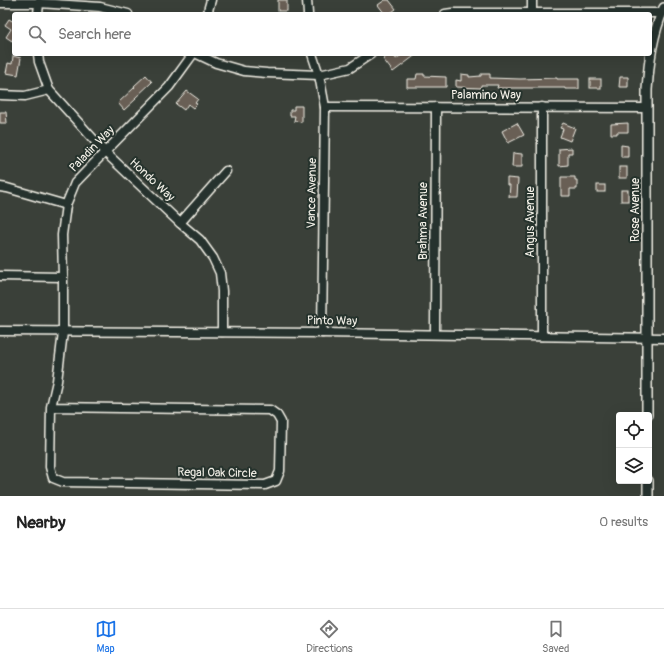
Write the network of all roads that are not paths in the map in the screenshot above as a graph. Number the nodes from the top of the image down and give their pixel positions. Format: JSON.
{"nodes":[{"id":1,"x":211,"y":0,"type":"edge"},
{"id":2,"x":307,"y":0,"type":"edge"},
{"id":3,"x":532,"y":0,"type":"edge"},
{"id":4,"x":0,"y":3,"type":"edge"},
{"id":5,"x":39,"y":3,"type":"junction"},
{"id":6,"x":663,"y":11,"type":"edge"},
{"id":7,"x":38,"y":12,"type":"edge"},
{"id":8,"x":119,"y":12,"type":"edge"},
{"id":9,"x":208,"y":12,"type":"edge"},
{"id":10,"x":308,"y":12,"type":"edge"},
{"id":11,"x":532,"y":12,"type":"edge"},
{"id":12,"x":598,"y":12,"type":"edge"},
{"id":13,"x":652,"y":46,"type":"edge"},
{"id":14,"x":38,"y":56,"type":"edge"},
{"id":15,"x":192,"y":56,"type":"edge"},
{"id":16,"x":201,"y":56,"type":"edge"},
{"id":17,"x":313,"y":56,"type":"edge"},
{"id":18,"x":367,"y":56,"type":"edge"},
{"id":19,"x":650,"y":56,"type":"edge"},
{"id":20,"x":319,"y":75,"type":"junction"},
{"id":21,"x":49,"y":90,"type":"junction"},
{"id":22,"x":0,"y":95,"type":"edge"},
{"id":23,"x":325,"y":107,"type":"junction"},
{"id":24,"x":436,"y":107,"type":"junction"},
{"id":25,"x":542,"y":107,"type":"junction"},
{"id":26,"x":647,"y":108,"type":"junction"},
{"id":27,"x":105,"y":152,"type":"junction"},
{"id":28,"x":226,"y":171,"type":"dead end"},
{"id":29,"x":0,"y":187,"type":"edge"},
{"id":30,"x":66,"y":205,"type":"junction"},
{"id":31,"x":180,"y":223,"type":"junction"},
{"id":32,"x":0,"y":276,"type":"edge"},
{"id":33,"x":63,"y":277,"type":"junction"},
{"id":34,"x":0,"y":331,"type":"edge"},
{"id":35,"x":63,"y":332,"type":"junction"},
{"id":36,"x":222,"y":332,"type":"junction"},
{"id":37,"x":322,"y":333,"type":"junction"},
{"id":38,"x":435,"y":334,"type":"junction"},
{"id":39,"x":542,"y":336,"type":"junction"},
{"id":40,"x":647,"y":338,"type":"junction"},
{"id":41,"x":664,"y":338,"type":"edge"},
{"id":42,"x":51,"y":407,"type":"junction"},
{"id":43,"x":648,"y":412,"type":"edge"},
{"id":44,"x":648,"y":484,"type":"edge"},
{"id":45,"x":648,"y":496,"type":"edge"}],
"edges":[{"from":1,"to":9,"type":"street"},
{"from":2,"to":10,"type":"street"},
{"from":3,"to":11,"type":"street"},
{"from":4,"to":5,"type":"street"},
{"from":5,"to":7,"type":"street"},
{"from":5,"to":8,"type":"street"},
{"from":6,"to":12,"type":"street"},
{"from":6,"to":13,"type":"street","name":"Rose Avenue"},
{"from":14,"to":21,"type":"street","name":"Hondo Way"},
{"from":15,"to":27,"type":"street","name":"Paladin Way"},
{"from":16,"to":20,"type":"street"},
{"from":17,"to":20,"type":"street","name":"Vance Avenue"},
{"from":18,"to":20,"type":"street"},
{"from":19,"to":26,"type":"street","name":"Rose Avenue"},
{"from":20,"to":23,"type":"street","name":"Vance Avenue"},
{"from":21,"to":22,"type":"street"},
{"from":21,"to":27,"type":"street","name":"Hondo Way"},
{"from":23,"to":24,"type":"street","name":"Palamino Way"},
{"from":23,"to":37,"type":"street","name":"Vance Avenue"},
{"from":24,"to":25,"type":"street","name":"Palamino Way"},
{"from":24,"to":38,"type":"street","name":"Brahma Avenue"},
{"from":25,"to":26,"type":"street","name":"Palamino Way"},
{"from":25,"to":39,"type":"street","name":"Angus Avenue"},
{"from":26,"to":40,"type":"street","name":"Rose Avenue"},
{"from":27,"to":30,"type":"street","name":"Paladin Way"},
{"from":27,"to":31,"type":"street","name":"Hondo Way"},
{"from":28,"to":31,"type":"street"},
{"from":29,"to":30,"type":"street"},
{"from":30,"to":33,"type":"street","name":"Paladin Way"},
{"from":31,"to":36,"type":"street","name":"Hondo Way"},
{"from":32,"to":33,"type":"street"},
{"from":33,"to":35,"type":"street","name":"Paladin Way"},
{"from":34,"to":35,"type":"street","name":"Pinto Way"},
{"from":35,"to":36,"type":"street","name":"Pinto Way"},
{"from":35,"to":42,"type":"street","name":"Regal Oak Circle"},
{"from":36,"to":37,"type":"street","name":"Pinto Way"},
{"from":37,"to":38,"type":"street","name":"Pinto Way"},
{"from":38,"to":39,"type":"street","name":"Pinto Way"},
{"from":39,"to":40,"type":"street","name":"Pinto Way"},
{"from":40,"to":41,"type":"street","name":"Pinto Way"},
{"from":40,"to":43,"type":"street","name":"Rose Avenue"},
{"from":42,"to":42,"type":"street","name":"Regal Oak Circle"},
{"from":44,"to":45,"type":"street"}]}
